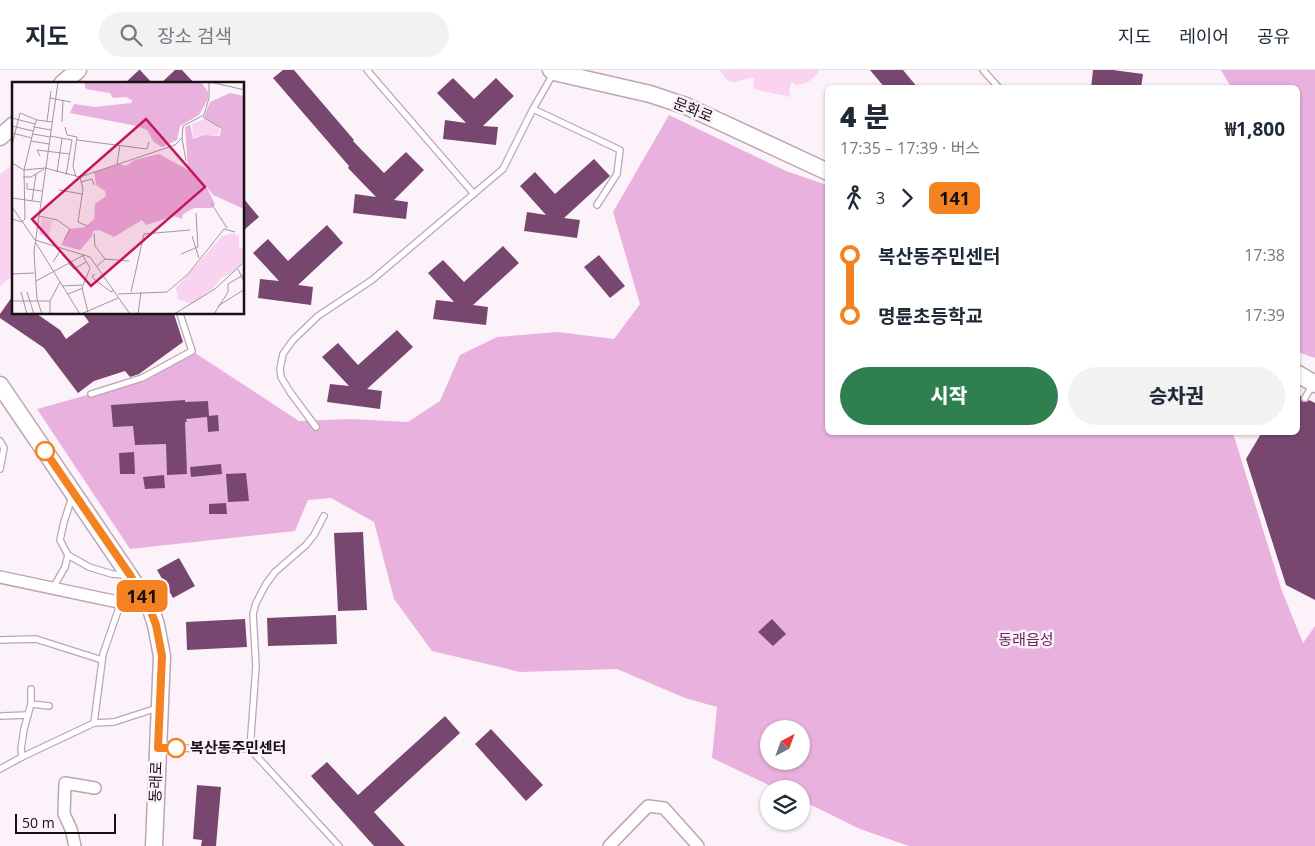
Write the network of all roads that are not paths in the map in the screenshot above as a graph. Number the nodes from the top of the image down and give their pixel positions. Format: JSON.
{"nodes":[{"id":1,"x":78,"y":70,"type":"edge"},
{"id":2,"x":367,"y":70,"type":"edge"},
{"id":3,"x":984,"y":70,"type":"edge"},
{"id":4,"x":553,"y":71,"type":"edge"},
{"id":5,"x":64,"y":82,"type":"edge"},
{"id":6,"x":996,"y":85,"type":"edge"},
{"id":7,"x":533,"y":109,"type":"junction"},
{"id":8,"x":12,"y":127,"type":"edge"},
{"id":9,"x":0,"y":137,"type":"edge"},
{"id":10,"x":825,"y":171,"type":"edge"},
{"id":11,"x":474,"y":194,"type":"junction"},
{"id":12,"x":597,"y":205,"type":"dead end"},
{"id":13,"x":180,"y":315,"type":"edge"},
{"id":14,"x":1300,"y":376,"type":"edge"},
{"id":15,"x":0,"y":385,"type":"edge"},
{"id":16,"x":1311,"y":389,"type":"edge"},
{"id":17,"x":91,"y":394,"type":"dead end"},
{"id":18,"x":316,"y":427,"type":"dead end"},
{"id":19,"x":0,"y":441,"type":"edge"},
{"id":20,"x":0,"y":469,"type":"edge"},
{"id":21,"x":74,"y":493,"type":"junction"},
{"id":22,"x":324,"y":516,"type":"dead end"},
{"id":23,"x":68,"y":556,"type":"junction"},
{"id":24,"x":130,"y":575,"type":"junction"},
{"id":25,"x":0,"y":577,"type":"edge"},
{"id":26,"x":54,"y":588,"type":"junction"},
{"id":27,"x":120,"y":602,"type":"junction"},
{"id":28,"x":150,"y":609,"type":"junction"},
{"id":29,"x":0,"y":640,"type":"edge"},
{"id":30,"x":102,"y":660,"type":"junction"},
{"id":31,"x":31,"y":689,"type":"dead end"},
{"id":32,"x":31,"y":704,"type":"junction"},
{"id":33,"x":49,"y":706,"type":"dead end"},
{"id":34,"x":160,"y":708,"type":"junction"},
{"id":35,"x":28,"y":715,"type":"junction"},
{"id":36,"x":1,"y":716,"type":"edge"},
{"id":37,"x":94,"y":722,"type":"junction"},
{"id":38,"x":158,"y":748,"type":"junction"},
{"id":39,"x":250,"y":749,"type":"junction"},
{"id":40,"x":22,"y":757,"type":"junction"},
{"id":41,"x":0,"y":769,"type":"edge"},
{"id":42,"x":95,"y":788,"type":"dead end"},
{"id":43,"x":75,"y":846,"type":"edge"},
{"id":44,"x":154,"y":846,"type":"edge"},
{"id":45,"x":339,"y":846,"type":"edge"},
{"id":46,"x":609,"y":846,"type":"edge"},
{"id":47,"x":698,"y":846,"type":"edge"}],
"edges":[{"from":1,"to":5,"type":"main road"},
{"from":2,"to":11,"type":"lane"},
{"from":3,"to":6,"type":"lane"},
{"from":4,"to":7,"type":"lane"},
{"from":4,"to":10,"type":"main road","name":"문화로"},
{"from":7,"to":11,"type":"lane"},
{"from":7,"to":12,"type":"lane"},
{"from":8,"to":9,"type":"main road"},
{"from":11,"to":18,"type":"lane"},
{"from":13,"to":17,"type":"lane"},
{"from":14,"to":16,"type":"main road"},
{"from":15,"to":21,"type":"main road","name":"동래로"},
{"from":19,"to":20,"type":"lane"},
{"from":21,"to":23,"type":"lane"},
{"from":21,"to":24,"type":"main road","name":"동래로"},
{"from":22,"to":39,"type":"lane"},
{"from":23,"to":24,"type":"lane"},
{"from":23,"to":26,"type":"lane"},
{"from":24,"to":28,"type":"main road","name":"동래로"},
{"from":25,"to":26,"type":"street"},
{"from":26,"to":27,"type":"street"},
{"from":27,"to":28,"type":"street"},
{"from":27,"to":30,"type":"lane"},
{"from":28,"to":34,"type":"main road","name":"동래로"},
{"from":29,"to":30,"type":"lane"},
{"from":30,"to":37,"type":"lane"},
{"from":31,"to":32,"type":"lane"},
{"from":32,"to":33,"type":"lane"},
{"from":32,"to":35,"type":"lane"},
{"from":34,"to":37,"type":"lane"},
{"from":34,"to":38,"type":"main road","name":"동래로"},
{"from":35,"to":36,"type":"lane"},
{"from":35,"to":40,"type":"lane"},
{"from":37,"to":40,"type":"lane"},
{"from":38,"to":39,"type":"lane"},
{"from":38,"to":44,"type":"main road","name":"동래로"},
{"from":39,"to":45,"type":"lane"},
{"from":40,"to":41,"type":"lane"},
{"from":42,"to":43,"type":"street"},
{"from":46,"to":47,"type":"street"}]}
